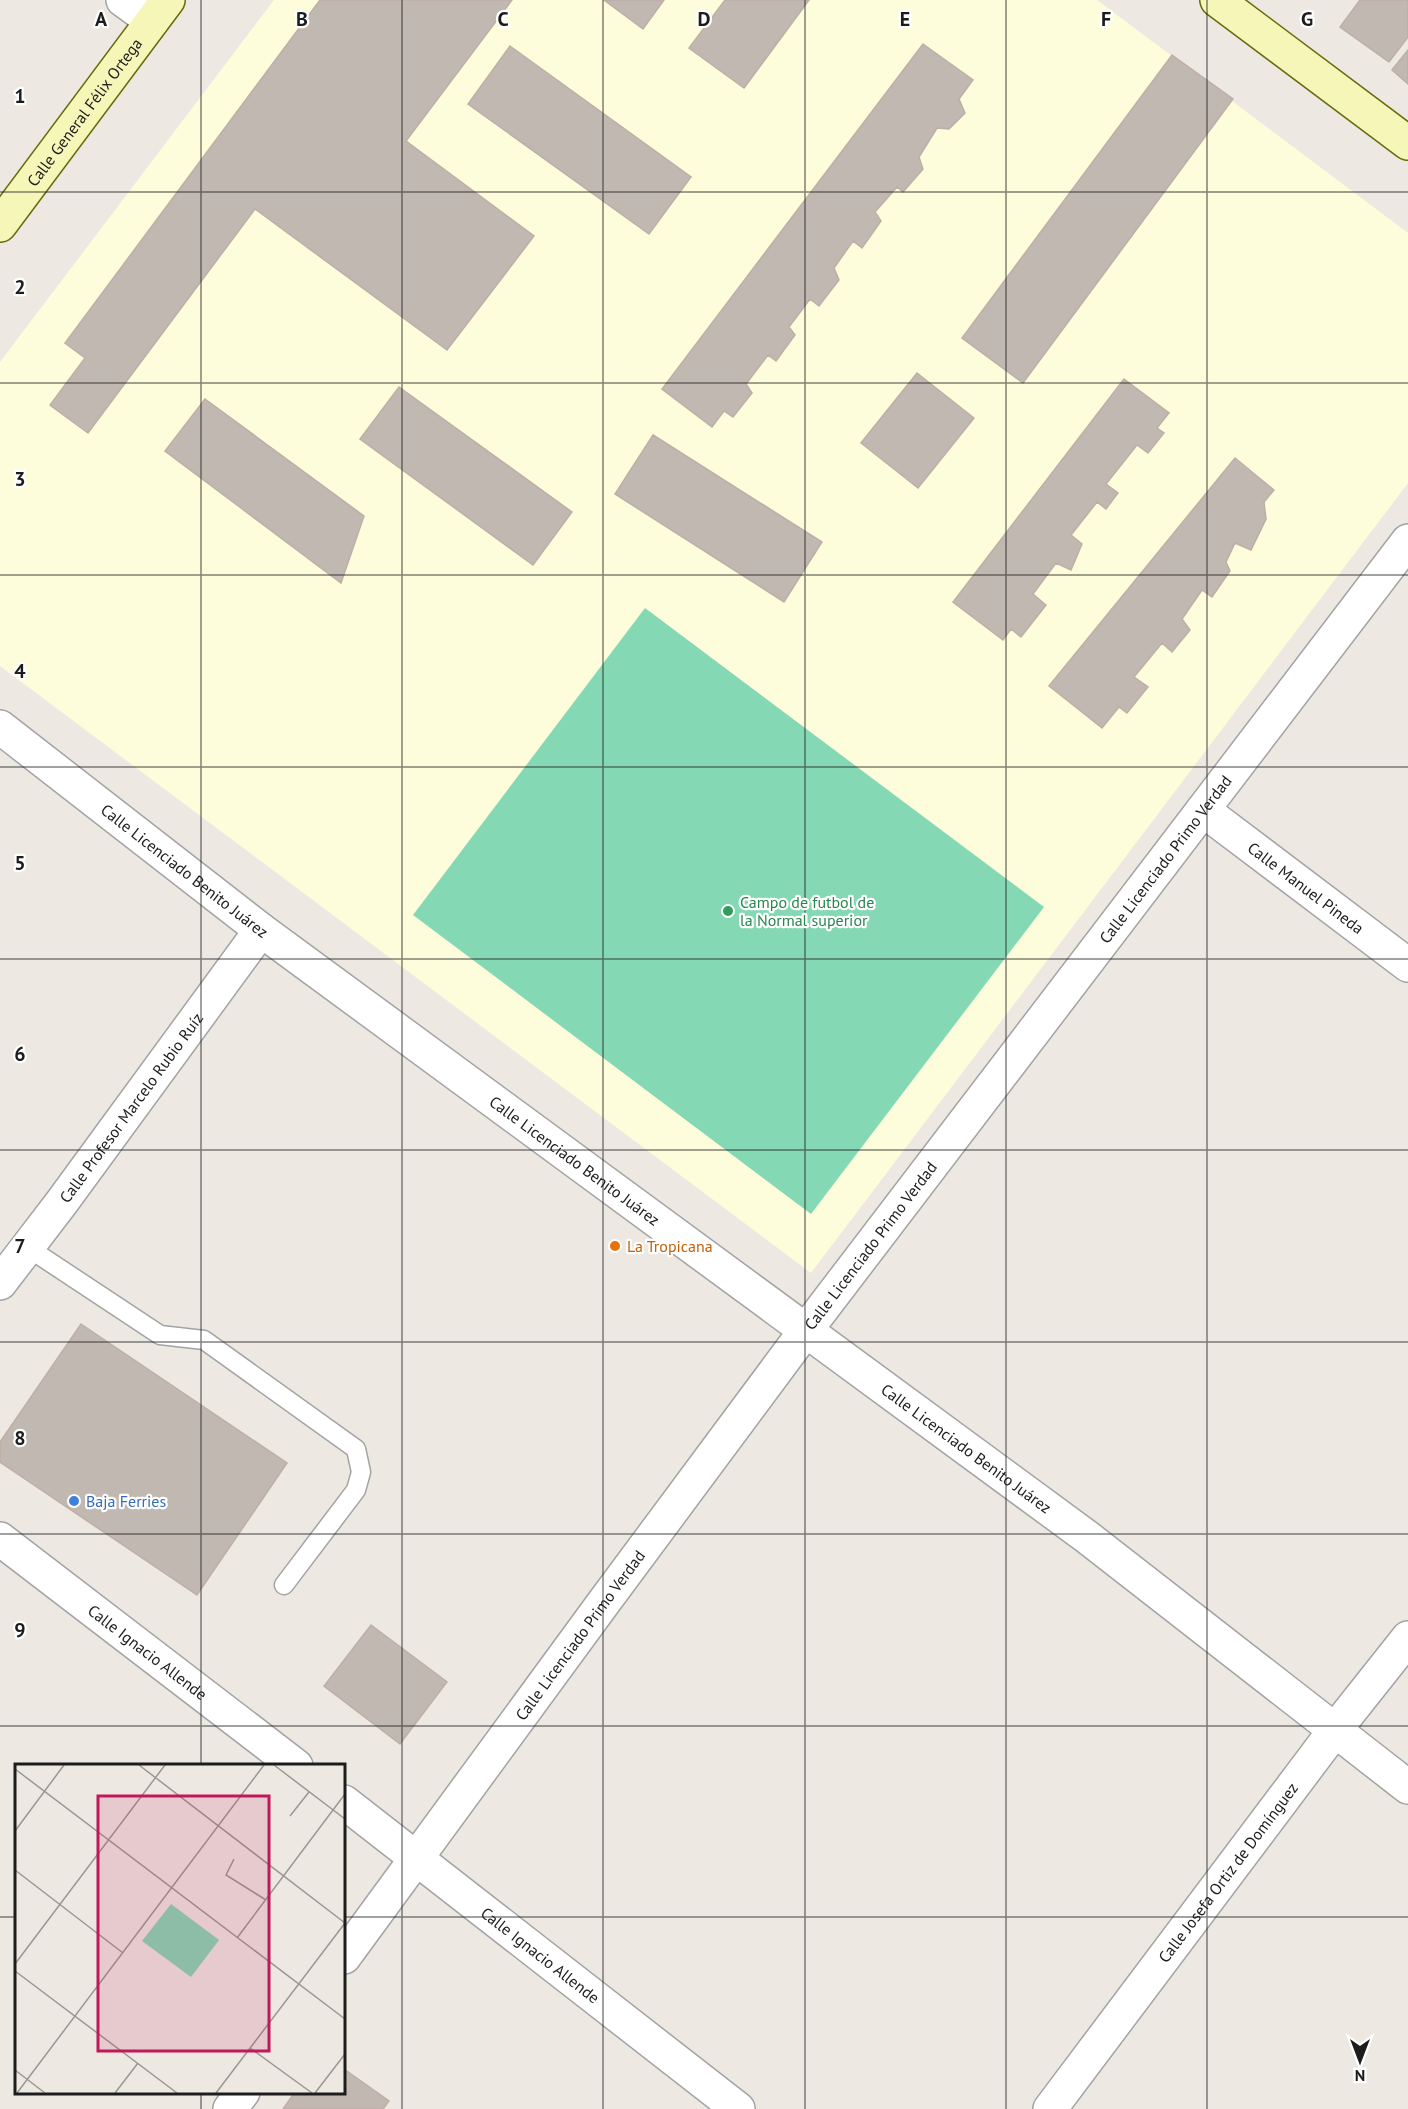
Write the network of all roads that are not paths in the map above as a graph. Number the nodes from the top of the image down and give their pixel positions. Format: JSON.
{"nodes":[{"id":1,"x":123,"y":0,"type":"edge"},
{"id":2,"x":1217,"y":0,"type":"edge"},
{"id":3,"x":160,"y":10,"type":"edge"},
{"id":4,"x":1408,"y":143,"type":"edge"},
{"id":5,"x":0,"y":225,"type":"edge"},
{"id":6,"x":1408,"y":541,"type":"edge"},
{"id":7,"x":0,"y":728,"type":"edge"},
{"id":8,"x":1203,"y":810,"type":"junction"},
{"id":9,"x":261,"y":930,"type":"junction"},
{"id":10,"x":1408,"y":965,"type":"edge"},
{"id":11,"x":27,"y":1247,"type":"junction"},
{"id":12,"x":0,"y":1283,"type":"edge"},
{"id":13,"x":806,"y":1330,"type":"junction"},
{"id":14,"x":0,"y":1539,"type":"edge"},
{"id":15,"x":284,"y":1585,"type":"dead end"},
{"id":16,"x":1408,"y":1638,"type":"edge"},
{"id":17,"x":1335,"y":1730,"type":"junction"},
{"id":18,"x":293,"y":1764,"type":"edge"},
{"id":19,"x":1408,"y":1787,"type":"edge"},
{"id":20,"x":345,"y":1803,"type":"edge"},
{"id":21,"x":417,"y":1858,"type":"junction"},
{"id":22,"x":345,"y":1956,"type":"edge"},
{"id":23,"x":241,"y":2094,"type":"edge"},
{"id":24,"x":230,"y":2109,"type":"edge"},
{"id":25,"x":738,"y":2109,"type":"edge"},
{"id":26,"x":1050,"y":2109,"type":"edge"}],
"edges":[{"from":1,"to":3,"type":"street"},
{"from":2,"to":4,"type":"street"},
{"from":3,"to":5,"type":"street","name":"Calle General Félix Ortega"},
{"from":6,"to":8,"type":"street","name":"Calle Licenciado Primo Verdad"},
{"from":7,"to":9,"type":"street","name":"Calle Licenciado Benito Juárez"},
{"from":8,"to":10,"type":"street","name":"Calle Manuel Pineda"},
{"from":8,"to":13,"type":"street","name":"Calle Licenciado Primo Verdad"},
{"from":9,"to":11,"type":"street","name":"Calle Profesor Marcelo Rubio Ruíz"},
{"from":9,"to":13,"type":"street","name":"Calle Licenciado Benito Juárez"},
{"from":11,"to":12,"type":"street","name":"Calle Profesor Marcelo Rubio Ruíz"},
{"from":11,"to":15,"type":"lane"},
{"from":13,"to":17,"type":"street","name":"Calle Licenciado Benito Juárez"},
{"from":13,"to":21,"type":"street","name":"Calle Licenciado Primo Verdad"},
{"from":14,"to":18,"type":"street","name":"Calle Ignacio Allende"},
{"from":16,"to":17,"type":"street","name":"Calle Josefa Ortiz de Domínguez"},
{"from":17,"to":19,"type":"street","name":"Calle Licenciado Benito Juárez"},
{"from":17,"to":26,"type":"street","name":"Calle Josefa Ortiz de Domínguez"},
{"from":20,"to":21,"type":"street","name":"Calle Ignacio Allende"},
{"from":21,"to":22,"type":"street","name":"Calle Licenciado Primo Verdad"},
{"from":21,"to":25,"type":"street","name":"Calle Ignacio Allende"},
{"from":23,"to":24,"type":"street"}]}
